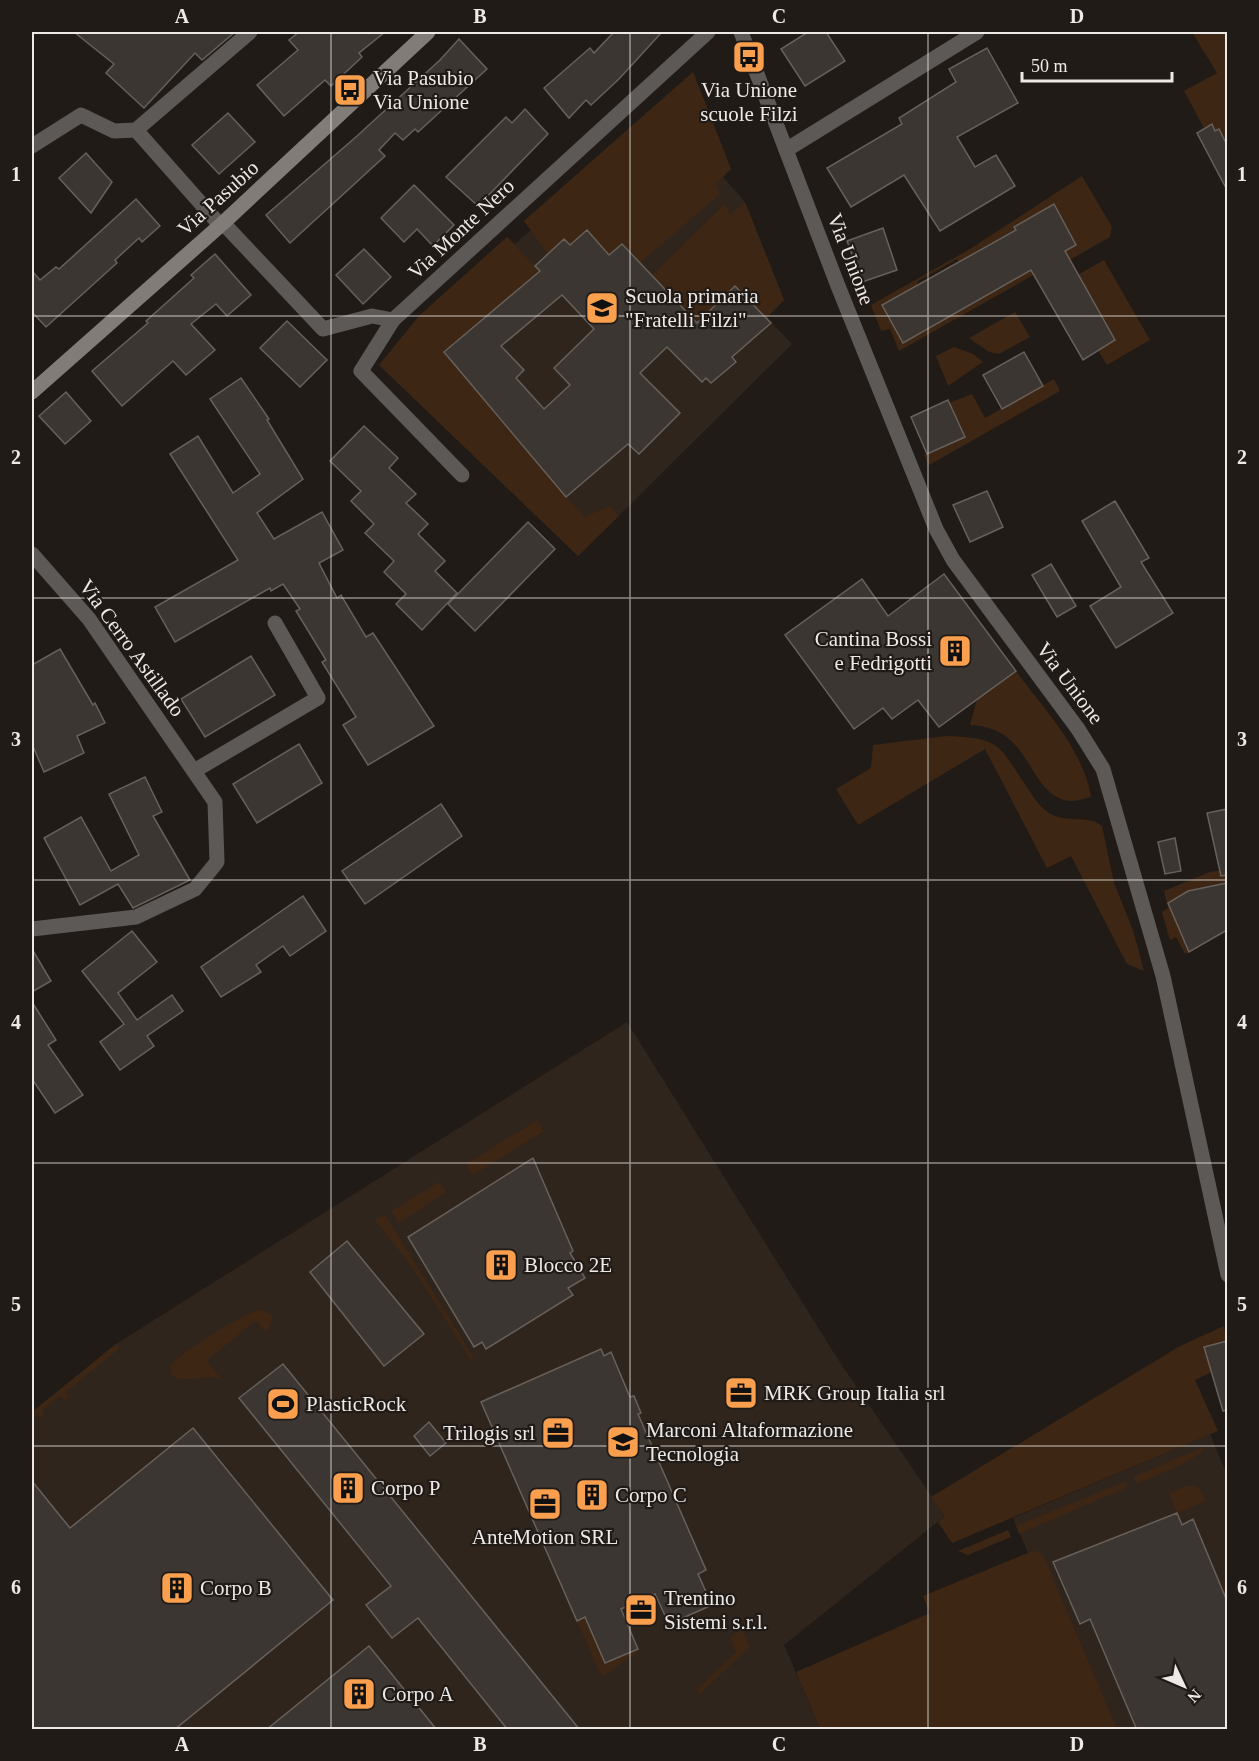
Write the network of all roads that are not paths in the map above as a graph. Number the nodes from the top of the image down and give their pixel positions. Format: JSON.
{"nodes":[{"id":1,"x":250,"y":32,"type":"edge"},
{"id":2,"x":428,"y":32,"type":"edge"},
{"id":3,"x":708,"y":32,"type":"edge"},
{"id":4,"x":741,"y":32,"type":"edge"},
{"id":5,"x":977,"y":32,"type":"edge"},
{"id":6,"x":136,"y":130,"type":"junction"},
{"id":7,"x":32,"y":146,"type":"edge"},
{"id":8,"x":786,"y":150,"type":"junction"},
{"id":9,"x":222,"y":224,"type":"junction"},
{"id":10,"x":393,"y":320,"type":"junction"},
{"id":11,"x":32,"y":392,"type":"edge"},
{"id":12,"x":462,"y":475,"type":"dead end"},
{"id":13,"x":32,"y":554,"type":"edge"},
{"id":14,"x":275,"y":623,"type":"dead end"},
{"id":15,"x":194,"y":771,"type":"junction"},
{"id":16,"x":32,"y":929,"type":"edge"},
{"id":17,"x":1227,"y":1275,"type":"edge"}],
"edges":[{"from":1,"to":6,"type":"street"},
{"from":2,"to":9,"type":"street","name":"Via Pasubio"},
{"from":3,"to":10,"type":"street","name":"Via Monte Nero"},
{"from":4,"to":8,"type":"street","name":"Via Unione"},
{"from":5,"to":8,"type":"street"},
{"from":6,"to":7,"type":"street"},
{"from":6,"to":9,"type":"street"},
{"from":8,"to":17,"type":"street","name":"Via Unione"},
{"from":9,"to":10,"type":"street"},
{"from":9,"to":11,"type":"street","name":"Via Pasubio"},
{"from":10,"to":12,"type":"street","name":"Via Monte Nero"},
{"from":13,"to":15,"type":"street","name":"Via Cerro Astillado"},
{"from":14,"to":15,"type":"street"},
{"from":15,"to":16,"type":"street","name":"Via Cerro Astillado"}]}
